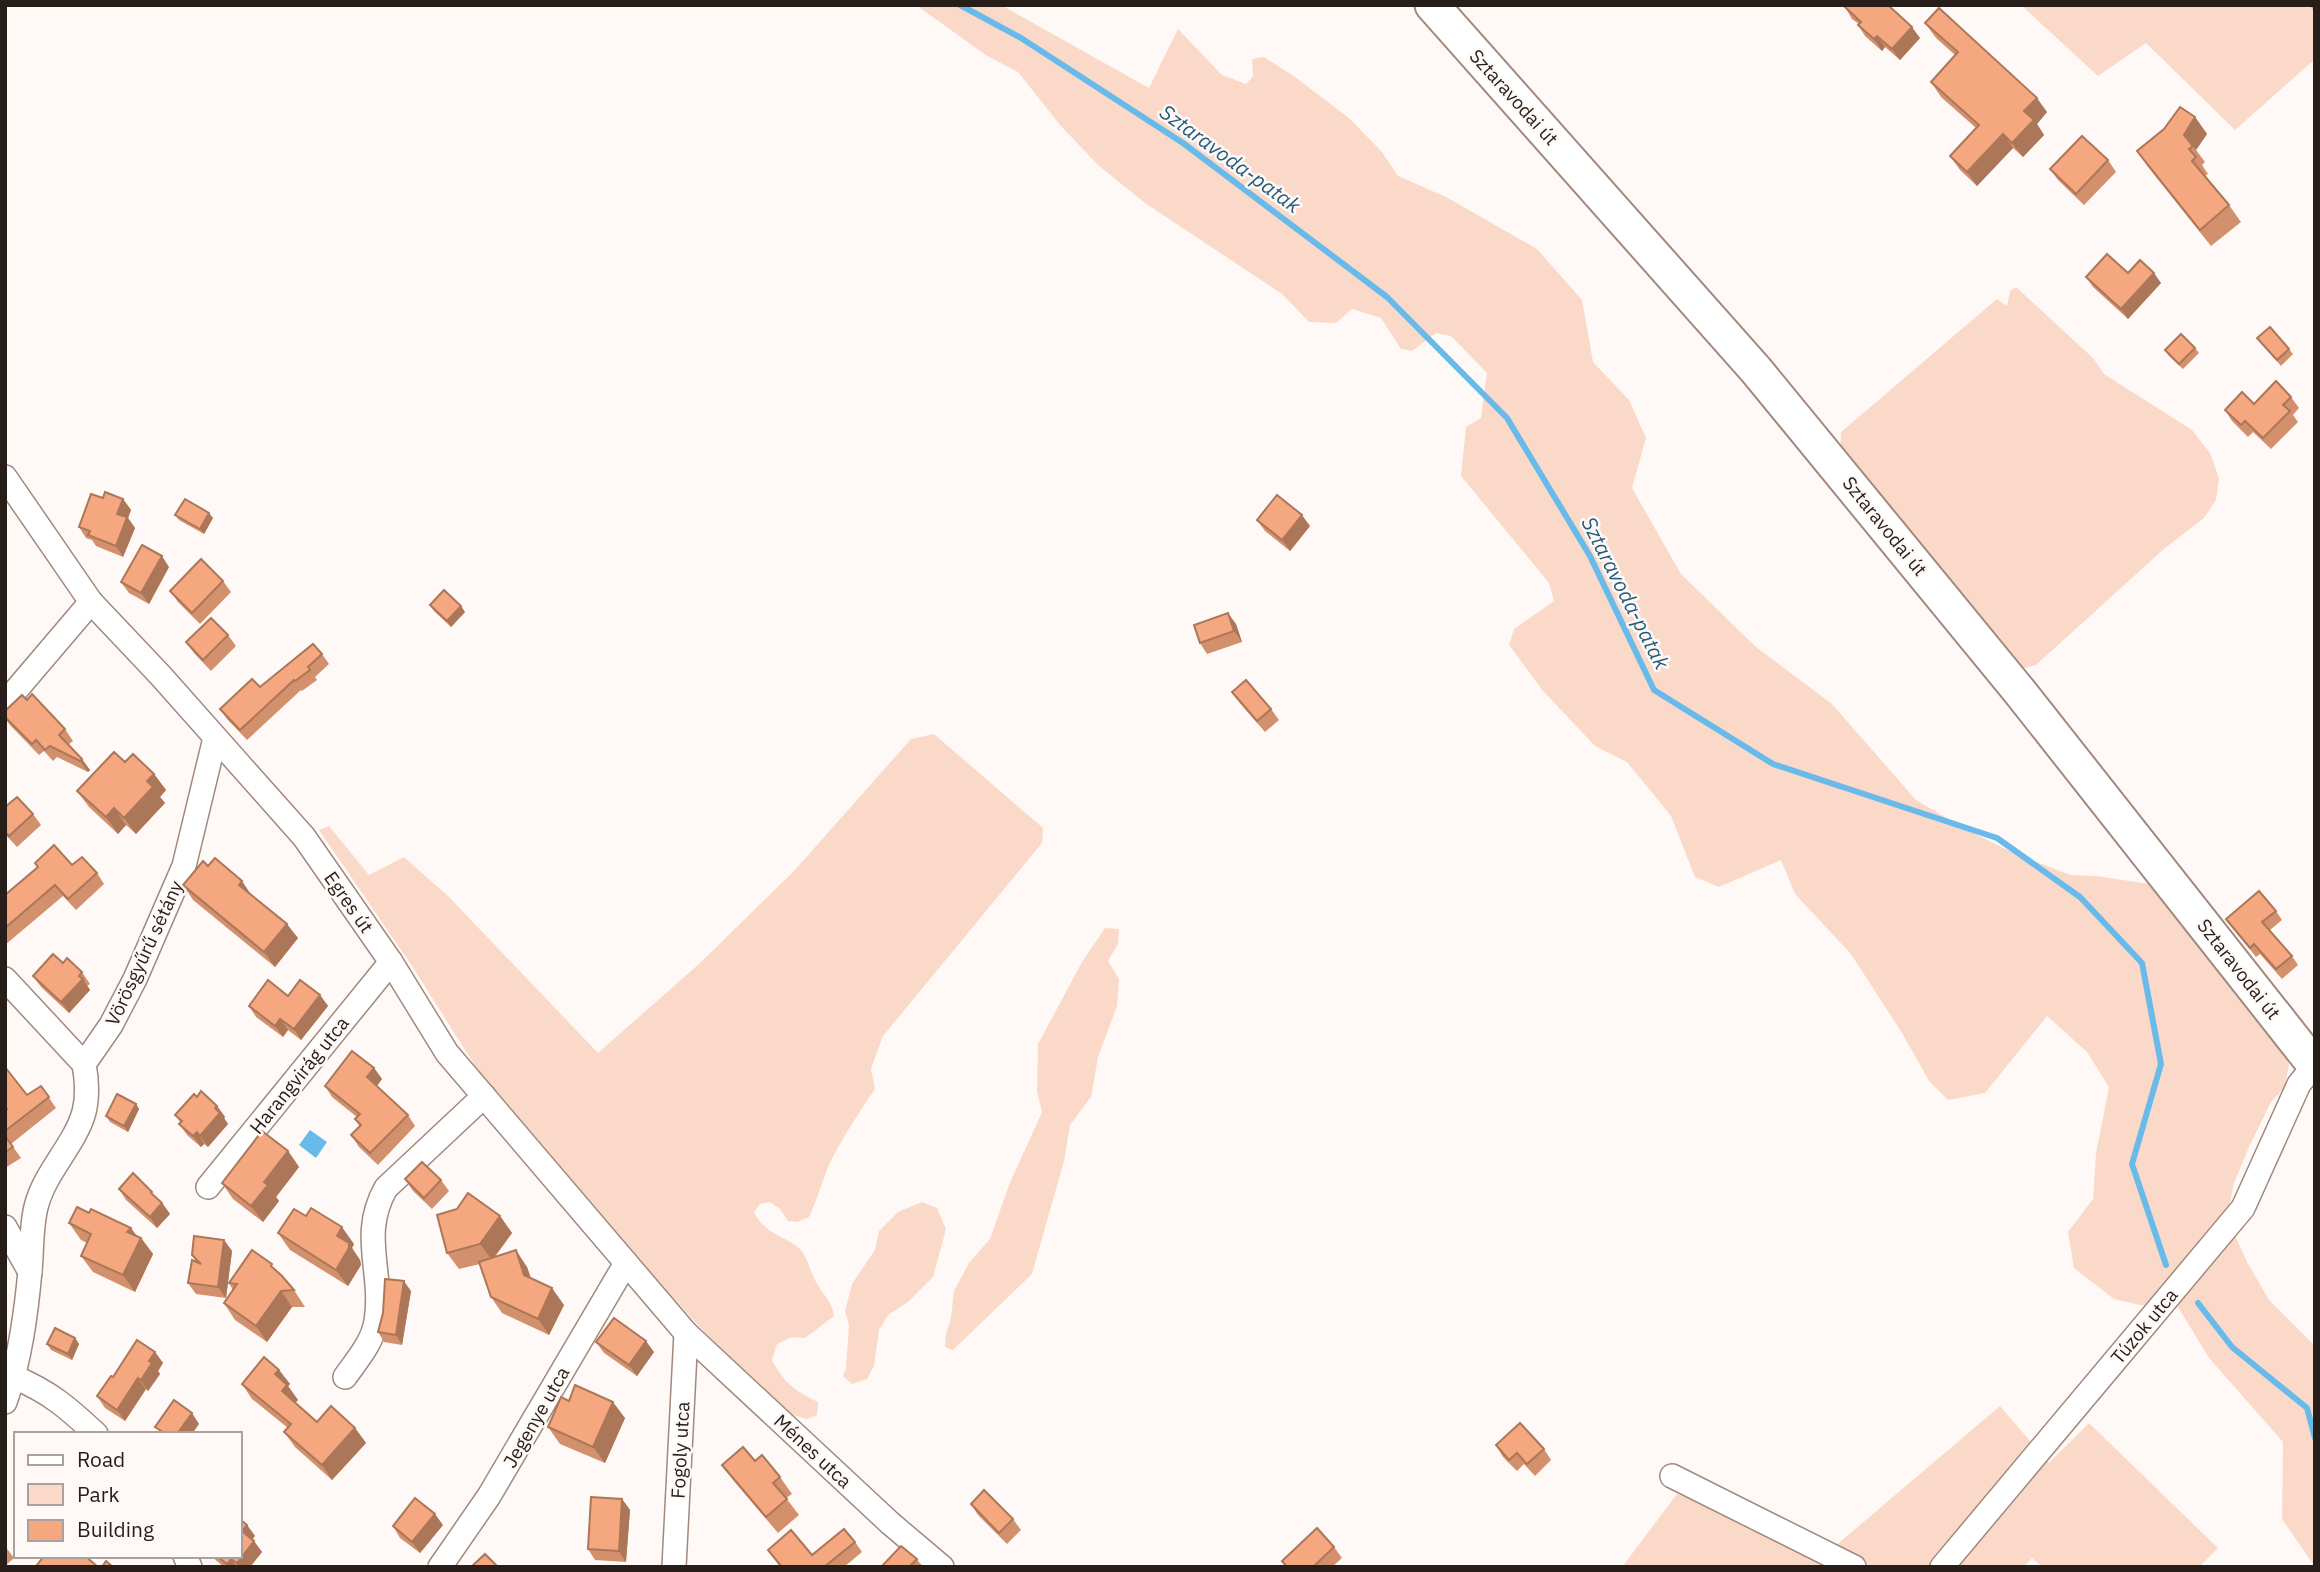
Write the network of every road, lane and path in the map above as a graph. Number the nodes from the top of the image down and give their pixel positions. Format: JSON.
{"nodes":[{"id":1,"x":1432,"y":5,"type":"edge"},
{"id":2,"x":5,"y":477,"type":"edge"},
{"id":3,"x":91,"y":602,"type":"junction"},
{"id":4,"x":5,"y":703,"type":"edge"},
{"id":5,"x":215,"y":738,"type":"junction"},
{"id":6,"x":391,"y":962,"type":"junction"},
{"id":7,"x":5,"y":979,"type":"edge"},
{"id":8,"x":84,"y":1064,"type":"junction"},
{"id":9,"x":2315,"y":1066,"type":"edge"},
{"id":10,"x":484,"y":1096,"type":"junction"},
{"id":11,"x":208,"y":1187,"type":"dead end"},
{"id":12,"x":5,"y":1227,"type":"edge"},
{"id":13,"x":626,"y":1263,"type":"junction"},
{"id":14,"x":30,"y":1272,"type":"junction"},
{"id":15,"x":686,"y":1333,"type":"junction"},
{"id":16,"x":14,"y":1377,"type":"junction"},
{"id":17,"x":345,"y":1377,"type":"dead end"},
{"id":18,"x":5,"y":1402,"type":"edge"},
{"id":19,"x":94,"y":1432,"type":"edge"},
{"id":20,"x":1672,"y":1476,"type":"dead end"},
{"id":21,"x":440,"y":1567,"type":"edge"},
{"id":22,"x":674,"y":1567,"type":"edge"},
{"id":23,"x":942,"y":1567,"type":"edge"},
{"id":24,"x":1854,"y":1567,"type":"edge"},
{"id":25,"x":1942,"y":1567,"type":"edge"}],
"edges":[{"from":1,"to":9,"type":"street","name":"Sztaravodai út"},
{"from":2,"to":3,"type":"street","name":"Egres út"},
{"from":3,"to":4,"type":"street"},
{"from":3,"to":5,"type":"street","name":"Egres út"},
{"from":5,"to":6,"type":"street","name":"Egres út"},
{"from":5,"to":8,"type":"street","name":"Vörösgyűrű sétány"},
{"from":6,"to":10,"type":"street","name":"Egres út"},
{"from":6,"to":11,"type":"street","name":"Harangvirág utca"},
{"from":7,"to":8,"type":"street"},
{"from":8,"to":14,"type":"street"},
{"from":9,"to":25,"type":"street","name":"Túzok utca"},
{"from":10,"to":13,"type":"street","name":"Egres út"},
{"from":10,"to":17,"type":"street"},
{"from":12,"to":14,"type":"street"},
{"from":13,"to":15,"type":"street","name":"Egres út"},
{"from":13,"to":21,"type":"street","name":"Jegenye utca"},
{"from":14,"to":16,"type":"street"},
{"from":15,"to":22,"type":"street","name":"Fogoly utca"},
{"from":15,"to":23,"type":"street","name":"Ménes utca"},
{"from":16,"to":18,"type":"street"},
{"from":16,"to":19,"type":"street"},
{"from":20,"to":24,"type":"street"}]}
